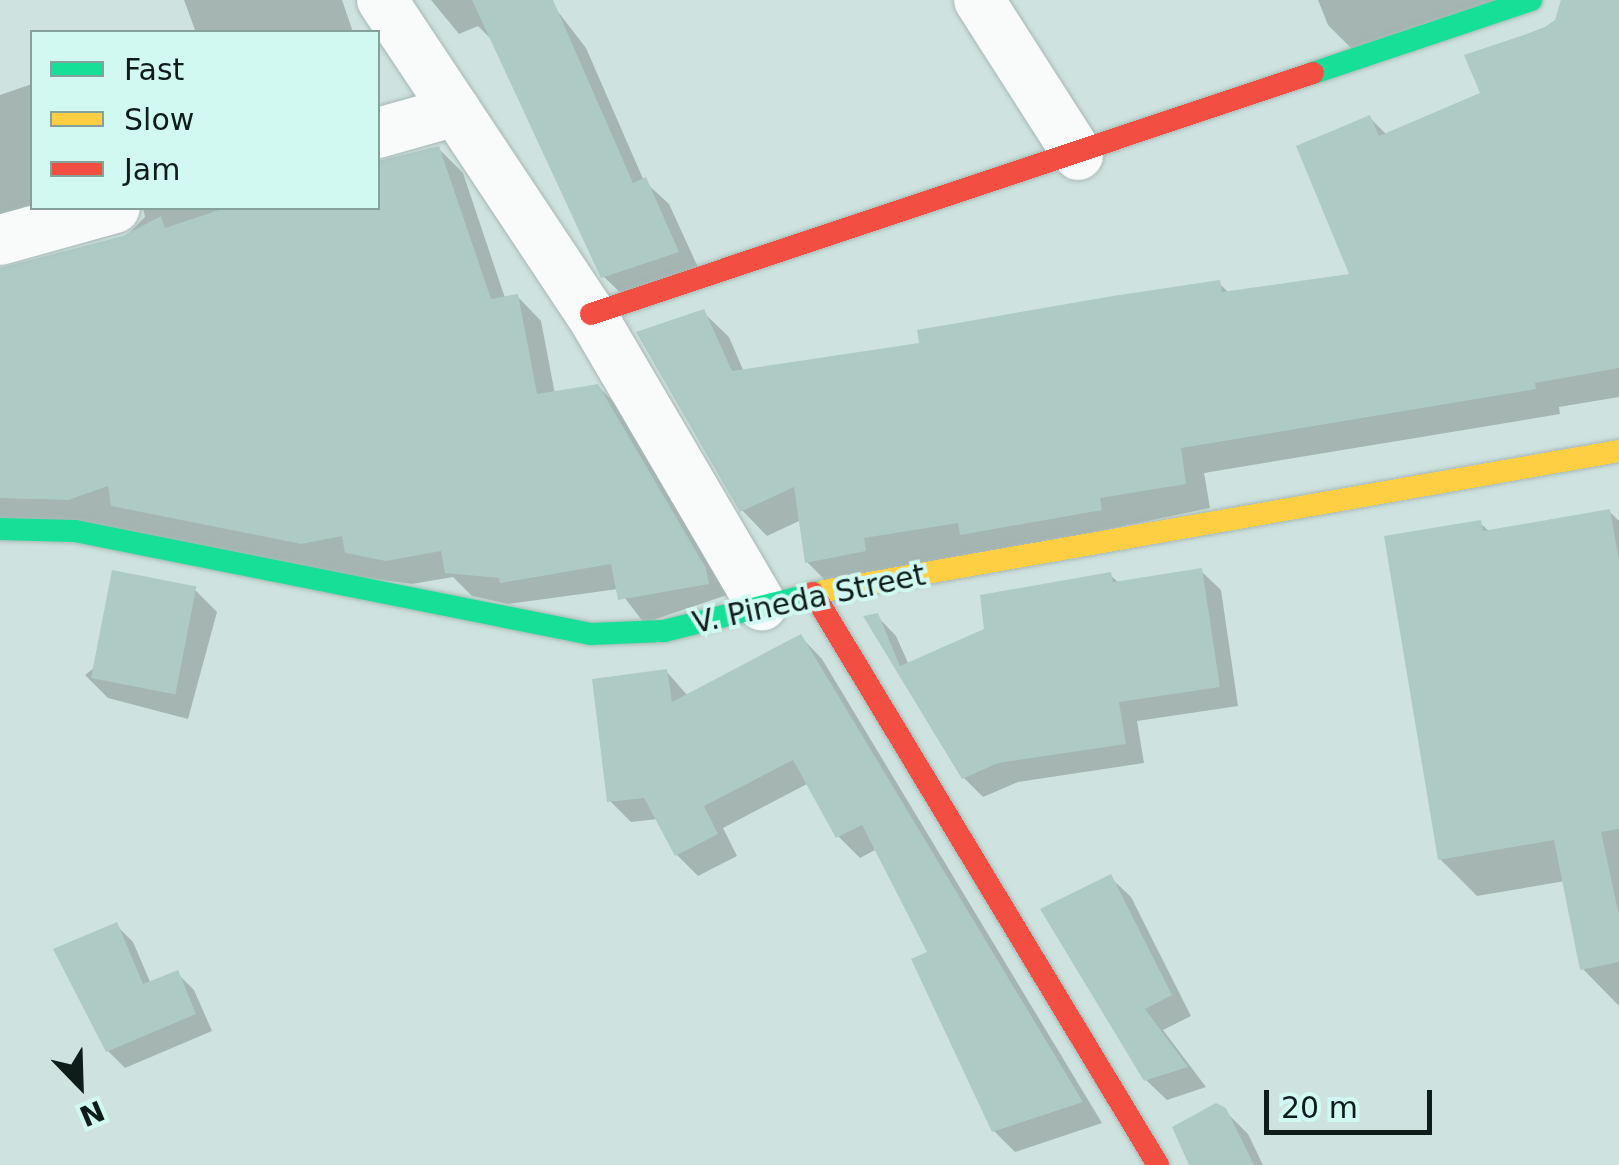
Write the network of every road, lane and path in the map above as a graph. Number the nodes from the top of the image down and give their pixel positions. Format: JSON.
{"nodes":[{"id":1,"x":382,"y":0,"type":"edge"},
{"id":2,"x":979,"y":0,"type":"edge"},
{"id":3,"x":1531,"y":0,"type":"edge"},
{"id":4,"x":456,"y":111,"type":"junction"},
{"id":5,"x":380,"y":132,"type":"edge"},
{"id":6,"x":1078,"y":155,"type":"junction"},
{"id":7,"x":108,"y":210,"type":"edge"},
{"id":8,"x":0,"y":240,"type":"edge"},
{"id":9,"x":591,"y":314,"type":"junction"},
{"id":10,"x":1619,"y":451,"type":"edge"},
{"id":11,"x":0,"y":529,"type":"edge"},
{"id":12,"x":813,"y":592,"type":"junction"},
{"id":13,"x":762,"y":606,"type":"junction"},
{"id":14,"x":1158,"y":1165,"type":"edge"}],
"edges":[{"from":1,"to":4,"type":"street"},
{"from":2,"to":6,"type":"street"},
{"from":3,"to":6,"type":"street"},
{"from":4,"to":5,"type":"street"},
{"from":4,"to":9,"type":"street"},
{"from":6,"to":9,"type":"street"},
{"from":7,"to":8,"type":"street"},
{"from":9,"to":13,"type":"street"},
{"from":10,"to":12,"type":"street","name":"V. Pineda Street"},
{"from":11,"to":13,"type":"street","name":"V. Pineda Street"},
{"from":12,"to":13,"type":"street","name":"V. Pineda Street"},
{"from":12,"to":14,"type":"street"}]}
